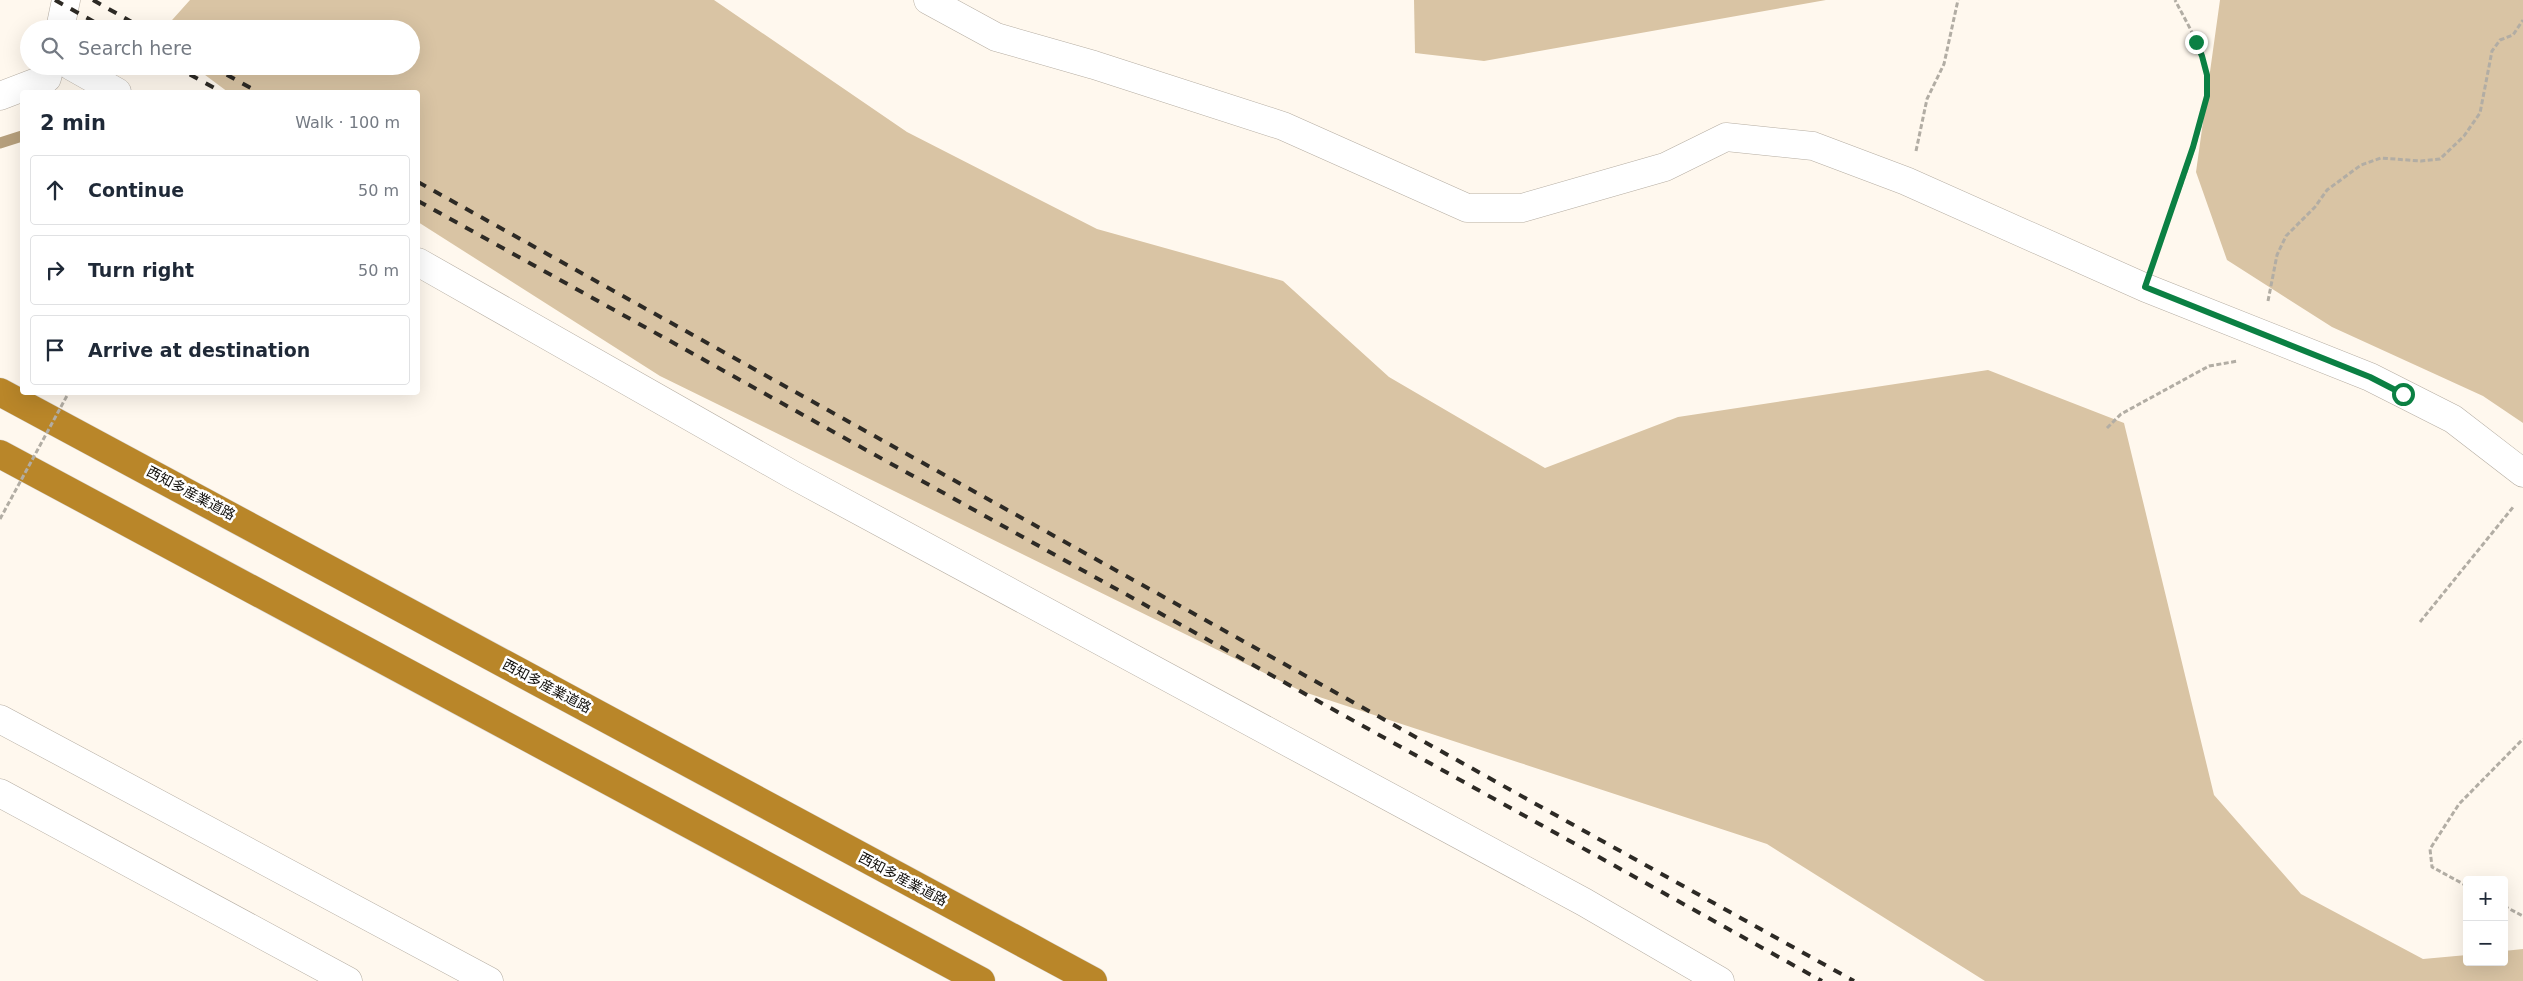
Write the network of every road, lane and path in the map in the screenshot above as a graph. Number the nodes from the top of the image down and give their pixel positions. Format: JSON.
{"nodes":[{"id":1,"x":66,"y":0,"type":"edge"},
{"id":2,"x":928,"y":0,"type":"edge"},
{"id":3,"x":1958,"y":0,"type":"edge"},
{"id":4,"x":2175,"y":0,"type":"edge"},
{"id":5,"x":62,"y":20,"type":"edge"},
{"id":6,"x":2523,"y":20,"type":"edge"},
{"id":7,"x":48,"y":75,"type":"edge"},
{"id":8,"x":87,"y":75,"type":"edge"},
{"id":9,"x":113,"y":90,"type":"edge"},
{"id":10,"x":0,"y":96,"type":"edge"},
{"id":11,"x":1910,"y":183,"type":"junction"},
{"id":12,"x":420,"y":263,"type":"edge"},
{"id":13,"x":2145,"y":287,"type":"junction"},
{"id":14,"x":2270,"y":337,"type":"junction"},
{"id":15,"x":0,"y":392,"type":"edge"},
{"id":16,"x":67,"y":395,"type":"edge"},
{"id":17,"x":2107,"y":428,"type":"dead end"},
{"id":18,"x":0,"y":454,"type":"edge"},
{"id":19,"x":2523,"y":473,"type":"edge"},
{"id":20,"x":2517,"y":502,"type":"dead end"},
{"id":21,"x":0,"y":519,"type":"edge"},
{"id":22,"x":2420,"y":622,"type":"dead end"},
{"id":23,"x":0,"y":719,"type":"edge"},
{"id":24,"x":2523,"y":739,"type":"edge"},
{"id":25,"x":0,"y":794,"type":"edge"},
{"id":26,"x":2463,"y":884,"type":"edge"},
{"id":27,"x":2508,"y":908,"type":"edge"},
{"id":28,"x":2523,"y":916,"type":"edge"},
{"id":29,"x":348,"y":981,"type":"edge"},
{"id":30,"x":489,"y":981,"type":"edge"},
{"id":31,"x":981,"y":981,"type":"edge"},
{"id":32,"x":1093,"y":981,"type":"edge"},
{"id":33,"x":1720,"y":981,"type":"edge"}],
"edges":[{"from":1,"to":5,"type":"street"},
{"from":2,"to":11,"type":"street"},
{"from":3,"to":11,"type":"path"},
{"from":4,"to":13,"type":"path"},
{"from":6,"to":14,"type":"path"},
{"from":7,"to":10,"type":"street"},
{"from":8,"to":9,"type":"street"},
{"from":11,"to":13,"type":"street"},
{"from":12,"to":33,"type":"street"},
{"from":13,"to":14,"type":"street"},
{"from":14,"to":17,"type":"path"},
{"from":14,"to":19,"type":"street"},
{"from":15,"to":32,"type":"highway","name":"西知多産業道路"},
{"from":16,"to":21,"type":"path","bridge":true},
{"from":18,"to":31,"type":"highway"},
{"from":20,"to":22,"type":"path"},
{"from":23,"to":30,"type":"street"},
{"from":24,"to":26,"type":"path"},
{"from":25,"to":29,"type":"street"},
{"from":27,"to":28,"type":"path"}]}
